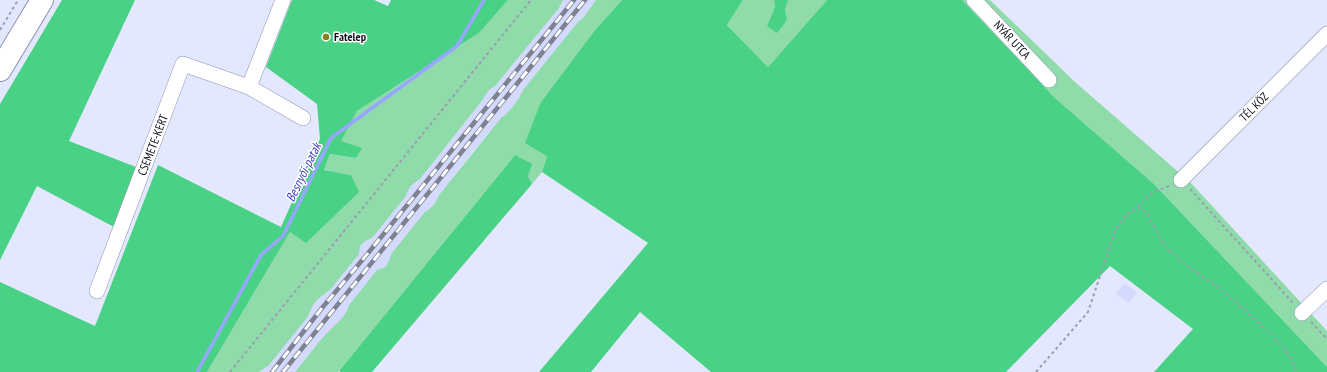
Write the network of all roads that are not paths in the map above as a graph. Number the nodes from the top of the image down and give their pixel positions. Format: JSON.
{"nodes":[{"id":1,"x":42,"y":0,"type":"edge"},
{"id":2,"x":283,"y":0,"type":"edge"},
{"id":3,"x":974,"y":0,"type":"edge"},
{"id":4,"x":1327,"y":34,"type":"edge"},
{"id":5,"x":0,"y":70,"type":"edge"},
{"id":6,"x":1049,"y":80,"type":"dead end"},
{"id":7,"x":250,"y":86,"type":"junction"},
{"id":8,"x":303,"y":118,"type":"dead end"},
{"id":9,"x":1181,"y":180,"type":"road end"},
{"id":10,"x":1327,"y":289,"type":"edge"},
{"id":11,"x":98,"y":291,"type":"dead end"},
{"id":12,"x":1302,"y":313,"type":"road end"}],
"edges":[{"from":1,"to":5,"type":"main road"},
{"from":2,"to":7,"type":"street"},
{"from":3,"to":6,"type":"street","name":"NYÁR UTCA"},
{"from":4,"to":9,"type":"street","name":"TÉL KÖZ"},
{"from":7,"to":8,"type":"street","name":"CSEMETE-KERT"},
{"from":7,"to":11,"type":"street","name":"CSEMETE-KERT"},
{"from":10,"to":12,"type":"street"}]}
